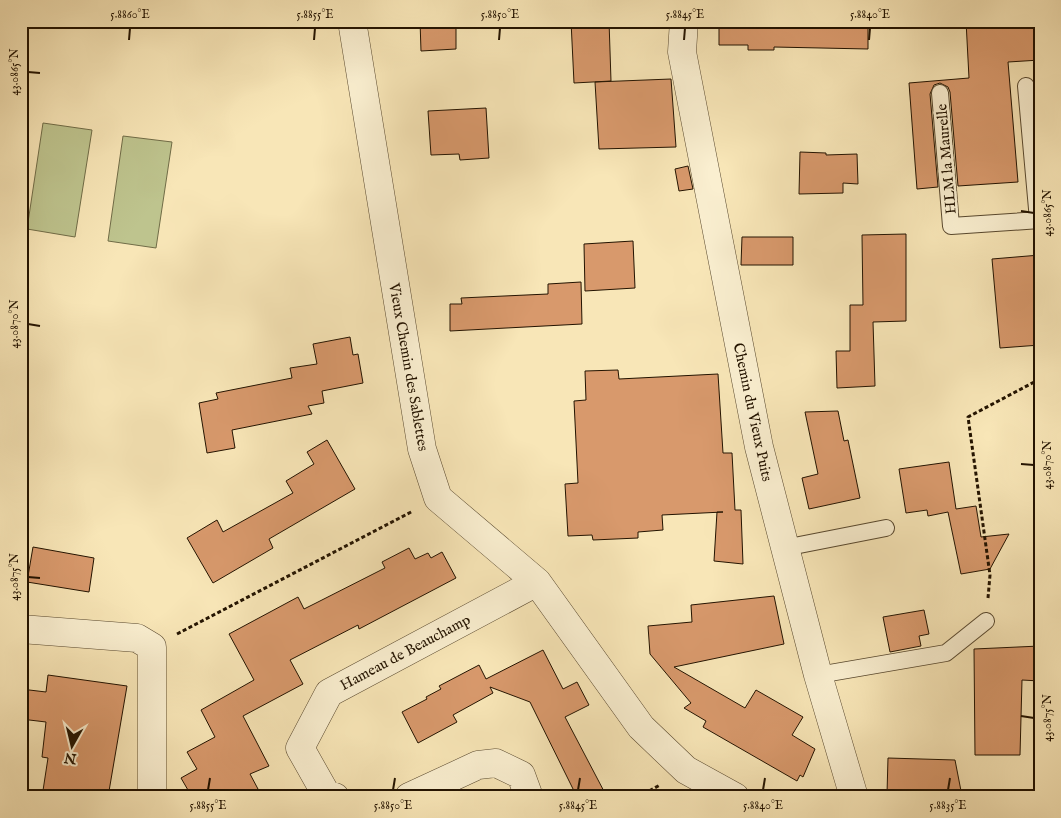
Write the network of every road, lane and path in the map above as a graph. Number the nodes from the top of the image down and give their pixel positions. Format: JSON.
{"nodes":[{"id":1,"x":352,"y":21,"type":"edge"},
{"id":2,"x":684,"y":21,"type":"edge"},
{"id":3,"x":1026,"y":86,"type":"dead end"},
{"id":4,"x":940,"y":93,"type":"dead end"},
{"id":5,"x":1039,"y":220,"type":"edge"},
{"id":6,"x":1040,"y":379,"type":"edge"},
{"id":7,"x":438,"y":498,"type":"junction"},
{"id":8,"x":886,"y":528,"type":"dead end"},
{"id":9,"x":784,"y":548,"type":"junction"},
{"id":10,"x":537,"y":582,"type":"junction"},
{"id":11,"x":986,"y":621,"type":"joint"},
{"id":12,"x":21,"y":629,"type":"edge"},
{"id":13,"x":152,"y":647,"type":"junction"},
{"id":14,"x":818,"y":675,"type":"junction"},
{"id":15,"x":152,"y":797,"type":"edge"},
{"id":16,"x":335,"y":797,"type":"edge"},
{"id":17,"x":409,"y":797,"type":"edge"},
{"id":18,"x":530,"y":797,"type":"edge"},
{"id":19,"x":735,"y":797,"type":"edge"},
{"id":20,"x":854,"y":797,"type":"edge"}],
"edges":[{"from":1,"to":7,"type":"street","name":"Vieux Chemin des Sablettes"},
{"from":2,"to":9,"type":"street","name":"Chemin du Vieux Puits"},
{"from":3,"to":5,"type":"lane"},
{"from":4,"to":5,"type":"lane","name":"HLM la Maurelle"},
{"from":6,"to":11,"type":"path"},
{"from":7,"to":10,"type":"street"},
{"from":7,"to":13,"type":"path"},
{"from":8,"to":9,"type":"lane"},
{"from":9,"to":14,"type":"street","name":"Chemin du Vieux Puits"},
{"from":10,"to":16,"type":"street","name":"Hameau de Beauchamp"},
{"from":10,"to":19,"type":"street"},
{"from":11,"to":14,"type":"lane"},
{"from":12,"to":13,"type":"street"},
{"from":13,"to":15,"type":"street"},
{"from":14,"to":20,"type":"street","name":"Chemin du Vieux Puits"},
{"from":17,"to":18,"type":"street"}]}
